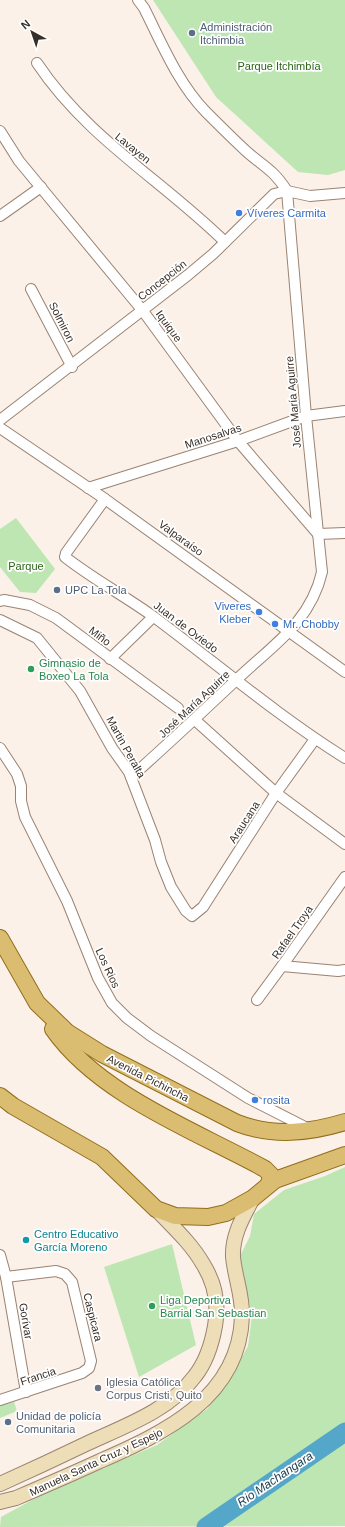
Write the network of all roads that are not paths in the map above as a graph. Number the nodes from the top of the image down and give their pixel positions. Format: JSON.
{"nodes":[{"id":1,"x":138,"y":0,"type":"edge"},
{"id":2,"x":37,"y":62,"type":"dead end"},
{"id":3,"x":0,"y":131,"type":"edge"},
{"id":4,"x":41,"y":187,"type":"junction"},
{"id":5,"x":287,"y":191,"type":"junction"},
{"id":6,"x":345,"y":193,"type":"edge"},
{"id":7,"x":0,"y":216,"type":"edge"},
{"id":8,"x":226,"y":242,"type":"junction"},
{"id":9,"x":31,"y":289,"type":"dead end"},
{"id":10,"x":143,"y":311,"type":"junction"},
{"id":11,"x":72,"y":367,"type":"junction"},
{"id":12,"x":345,"y":411,"type":"edge"},
{"id":13,"x":306,"y":416,"type":"junction"},
{"id":14,"x":0,"y":420,"type":"edge"},
{"id":15,"x":0,"y":428,"type":"edge"},
{"id":16,"x":238,"y":441,"type":"junction"},
{"id":17,"x":88,"y":488,"type":"junction"},
{"id":18,"x":105,"y":499,"type":"junction"},
{"id":19,"x":345,"y":533,"type":"edge"},
{"id":20,"x":318,"y":534,"type":"junction"},
{"id":21,"x":0,"y":601,"type":"edge"},
{"id":22,"x":153,"y":617,"type":"junction"},
{"id":23,"x":0,"y":620,"type":"edge"},
{"id":24,"x":290,"y":632,"type":"junction"},
{"id":25,"x":110,"y":659,"type":"junction"},
{"id":26,"x":345,"y":672,"type":"edge"},
{"id":27,"x":236,"y":680,"type":"junction"},
{"id":28,"x":178,"y":708,"type":"dead end"},
{"id":29,"x":195,"y":720,"type":"junction"},
{"id":30,"x":316,"y":739,"type":"junction"},
{"id":31,"x":0,"y":748,"type":"edge"},
{"id":32,"x":345,"y":758,"type":"edge"},
{"id":33,"x":131,"y":778,"type":"junction"},
{"id":34,"x":276,"y":793,"type":"junction"},
{"id":35,"x":345,"y":844,"type":"edge"},
{"id":36,"x":344,"y":881,"type":"edge"},
{"id":37,"x":192,"y":916,"type":"joint"},
{"id":38,"x":0,"y":938,"type":"edge"},
{"id":39,"x":282,"y":966,"type":"junction"},
{"id":40,"x":345,"y":970,"type":"edge"},
{"id":41,"x":256,"y":1000,"type":"dead end"},
{"id":42,"x":37,"y":1003,"type":"junction"},
{"id":43,"x":0,"y":1096,"type":"edge"},
{"id":44,"x":345,"y":1122,"type":"edge"},
{"id":45,"x":311,"y":1130,"type":"junction"},
{"id":46,"x":345,"y":1155,"type":"edge"},
{"id":47,"x":269,"y":1184,"type":"junction"},
{"id":48,"x":253,"y":1198,"type":"junction"},
{"id":49,"x":156,"y":1209,"type":"junction"},
{"id":50,"x":0,"y":1255,"type":"edge"},
{"id":51,"x":6,"y":1277,"type":"junction"},
{"id":52,"x":82,"y":1373,"type":"joint"},
{"id":53,"x":26,"y":1392,"type":"junction"},
{"id":54,"x":0,"y":1400,"type":"edge"},
{"id":55,"x":0,"y":1484,"type":"edge"},
{"id":56,"x":0,"y":1502,"type":"edge"}],
"edges":[{"from":1,"to":5,"type":"street"},
{"from":2,"to":8,"type":"street","name":"Lavayen"},
{"from":3,"to":4,"type":"street","name":"Iquique"},
{"from":4,"to":7,"type":"street"},
{"from":4,"to":10,"type":"street","name":"Iquique"},
{"from":5,"to":6,"type":"street"},
{"from":5,"to":8,"type":"street","name":"Concepción"},
{"from":5,"to":13,"type":"street","name":"José María Aguirre"},
{"from":8,"to":10,"type":"street","name":"Concepción"},
{"from":9,"to":11,"type":"street","name":"Solmiron"},
{"from":10,"to":11,"type":"street","name":"Concepción"},
{"from":10,"to":16,"type":"street","name":"Iquique"},
{"from":11,"to":14,"type":"street","name":"Concepción"},
{"from":12,"to":13,"type":"street","name":"Manosalvas"},
{"from":13,"to":16,"type":"street","name":"Manosalvas"},
{"from":13,"to":20,"type":"street","name":"José María Aguirre"},
{"from":15,"to":17,"type":"street","name":"Valparaíso"},
{"from":16,"to":17,"type":"street","name":"Manosalvas"},
{"from":16,"to":20,"type":"street","name":"Iquique"},
{"from":17,"to":18,"type":"street","name":"Valparaíso"},
{"from":18,"to":22,"type":"street","name":"Juan de Oviedo"},
{"from":18,"to":24,"type":"street","name":"Valparaíso"},
{"from":19,"to":20,"type":"street"},
{"from":20,"to":24,"type":"street","name":"José María Aguirre"},
{"from":21,"to":25,"type":"street","name":"Miño"},
{"from":22,"to":25,"type":"street"},
{"from":22,"to":27,"type":"street","name":"Juan de Oviedo"},
{"from":23,"to":33,"type":"street","name":"Martin Peralta"},
{"from":24,"to":26,"type":"street","name":"Valparaíso"},
{"from":24,"to":27,"type":"street","name":"José María Aguirre"},
{"from":25,"to":28,"type":"street","name":"Miño"},
{"from":27,"to":29,"type":"street","name":"José María Aguirre"},
{"from":27,"to":30,"type":"street","name":"Juan de Oviedo"},
{"from":29,"to":33,"type":"street","name":"José María Aguirre"},
{"from":29,"to":34,"type":"street"},
{"from":30,"to":32,"type":"street","name":"Juan de Oviedo"},
{"from":30,"to":34,"type":"street","name":"Araucana"},
{"from":31,"to":45,"type":"street","name":"Los Rios"},
{"from":33,"to":37,"type":"street","name":"Martin Peralta"},
{"from":34,"to":35,"type":"street"},
{"from":34,"to":37,"type":"street","name":"Araucana"},
{"from":36,"to":39,"type":"street","name":"Rafael Troya"},
{"from":38,"to":42,"type":"main road","name":"Avenida Pichincha"},
{"from":39,"to":40,"type":"street"},
{"from":39,"to":41,"type":"street","name":"Rafael Troya"},
{"from":42,"to":45,"type":"main road","name":"Avenida Pichincha"},
{"from":42,"to":47,"type":"main road"},
{"from":43,"to":49,"type":"main road"},
{"from":44,"to":45,"type":"main road","name":"Avenida Pichincha"},
{"from":46,"to":47,"type":"main road"},
{"from":47,"to":48,"type":"main road"},
{"from":48,"to":49,"type":"main road"},
{"from":48,"to":56,"type":"main road","name":"Manuela Santa Cruz y Espejo"},
{"from":49,"to":55,"type":"main road","name":"Manuela Santa Cruz y Espejo"},
{"from":50,"to":51,"type":"street","name":"Gorívar"},
{"from":51,"to":52,"type":"street","name":"Caspicara"},
{"from":51,"to":53,"type":"street","name":"Gorívar"},
{"from":52,"to":53,"type":"street","name":"Francia"},
{"from":53,"to":54,"type":"street","name":"Francia"}]}
